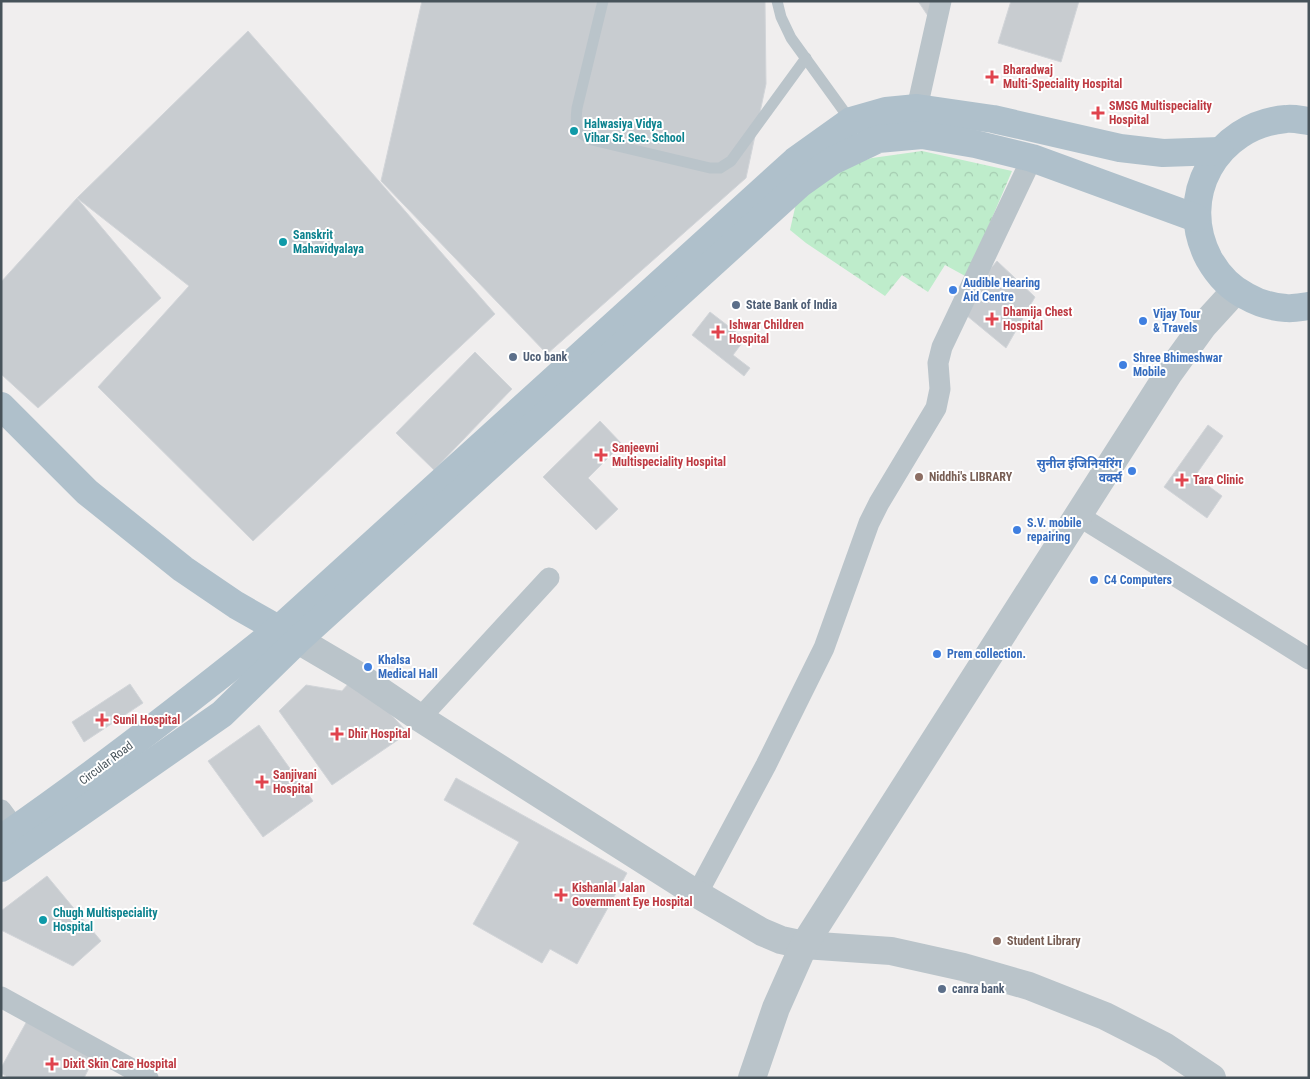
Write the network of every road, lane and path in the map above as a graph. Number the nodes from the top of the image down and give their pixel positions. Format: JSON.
{"nodes":[{"id":1,"x":603,"y":1,"type":"edge"},
{"id":2,"x":778,"y":1,"type":"edge"},
{"id":3,"x":941,"y":1,"type":"edge"},
{"id":4,"x":806,"y":58,"type":"junction"},
{"id":5,"x":917,"y":108,"type":"junction"},
{"id":6,"x":851,"y":121,"type":"junction"},
{"id":7,"x":1309,"y":121,"type":"edge"},
{"id":8,"x":1220,"y":151,"type":"junction"},
{"id":9,"x":1032,"y":158,"type":"junction"},
{"id":10,"x":1196,"y":218,"type":"junction"},
{"id":11,"x":1235,"y":291,"type":"junction"},
{"id":12,"x":1309,"y":306,"type":"edge"},
{"id":13,"x":1,"y":406,"type":"edge"},
{"id":14,"x":1079,"y":516,"type":"junction"},
{"id":15,"x":548,"y":578,"type":"dead end"},
{"id":16,"x":289,"y":634,"type":"junction"},
{"id":17,"x":1309,"y":659,"type":"edge"},
{"id":18,"x":420,"y":718,"type":"junction"},
{"id":19,"x":6,"y":826,"type":"edge"},
{"id":20,"x":1,"y":868,"type":"edge"},
{"id":21,"x":696,"y":894,"type":"junction"},
{"id":22,"x":804,"y":945,"type":"junction"},
{"id":23,"x":1,"y":997,"type":"edge"},
{"id":24,"x":148,"y":1078,"type":"edge"},
{"id":25,"x":752,"y":1078,"type":"edge"},
{"id":26,"x":1212,"y":1078,"type":"edge"}],
"edges":[{"from":1,"to":4,"type":"lane"},
{"from":2,"to":4,"type":"lane"},
{"from":3,"to":5,"type":"street"},
{"from":4,"to":6,"type":"lane"},
{"from":5,"to":6,"type":"main road"},
{"from":5,"to":8,"type":"main road"},
{"from":6,"to":16,"type":"main road"},
{"from":7,"to":8,"type":"main road"},
{"from":8,"to":10,"type":"main road"},
{"from":9,"to":10,"type":"main road"},
{"from":9,"to":16,"type":"main road"},
{"from":9,"to":21,"type":"street"},
{"from":10,"to":11,"type":"main road"},
{"from":11,"to":12,"type":"main road"},
{"from":11,"to":14,"type":"street"},
{"from":13,"to":16,"type":"main road"},
{"from":14,"to":17,"type":"street"},
{"from":14,"to":22,"type":"street"},
{"from":15,"to":18,"type":"street"},
{"from":16,"to":18,"type":"street"},
{"from":16,"to":19,"type":"main road","name":"Circular Road"},
{"from":16,"to":20,"type":"main road"},
{"from":18,"to":21,"type":"street"},
{"from":21,"to":22,"type":"street"},
{"from":22,"to":25,"type":"street"},
{"from":22,"to":26,"type":"street"},
{"from":23,"to":24,"type":"street"}]}
